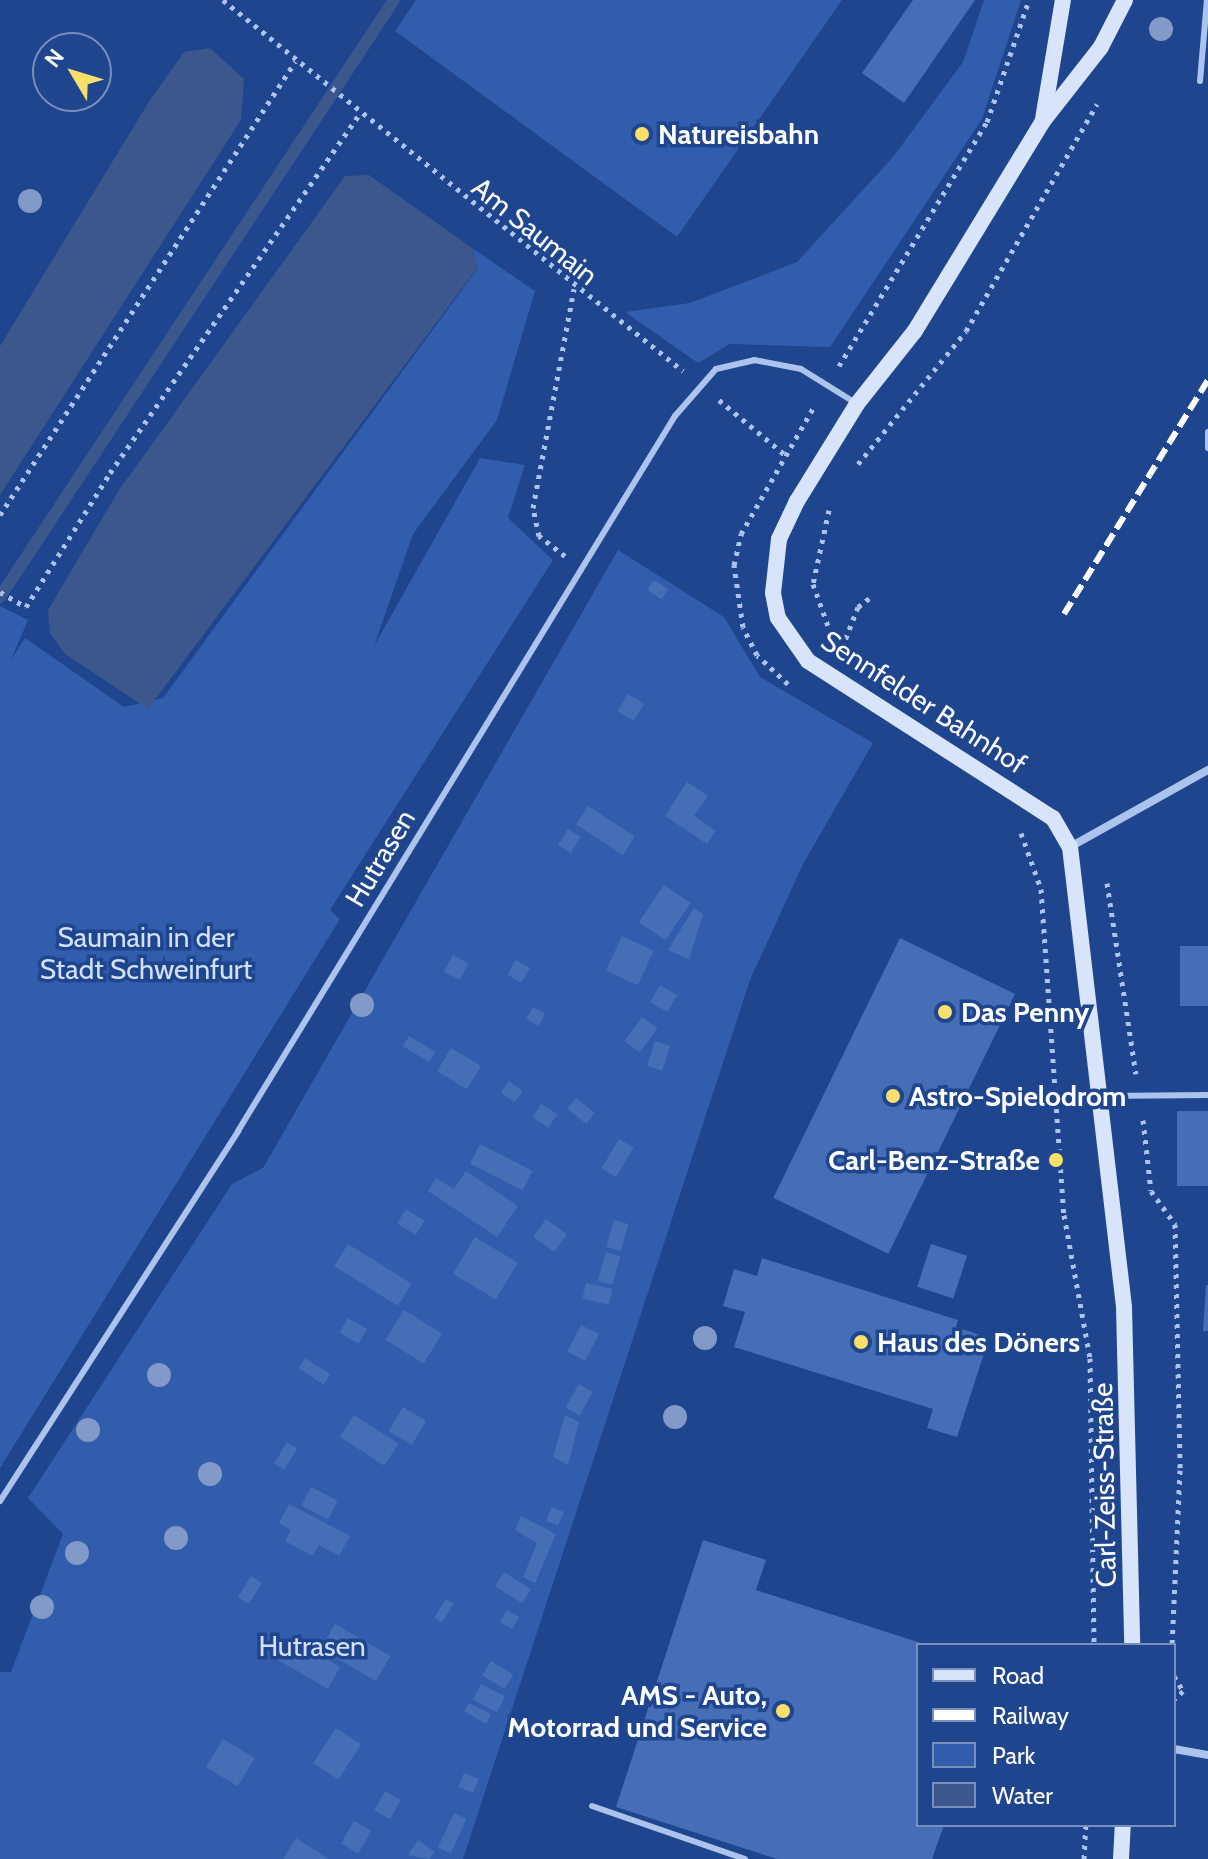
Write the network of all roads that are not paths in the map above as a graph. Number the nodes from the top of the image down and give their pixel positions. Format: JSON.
{"nodes":[{"id":1,"x":1063,"y":0,"type":"edge"},
{"id":2,"x":1125,"y":0,"type":"edge"},
{"id":3,"x":1207,"y":0,"type":"edge"},
{"id":4,"x":1200,"y":81,"type":"dead end"},
{"id":5,"x":1043,"y":121,"type":"junction"},
{"id":6,"x":857,"y":404,"type":"junction"},
{"id":7,"x":1208,"y":432,"type":"edge"},
{"id":8,"x":1208,"y":448,"type":"edge"},
{"id":9,"x":1208,"y":770,"type":"edge"},
{"id":10,"x":1070,"y":847,"type":"junction"},
{"id":11,"x":1208,"y":1095,"type":"edge"},
{"id":12,"x":1103,"y":1096,"type":"junction"},
{"id":13,"x":0,"y":1501,"type":"edge"},
{"id":14,"x":1132,"y":1643,"type":"edge"},
{"id":15,"x":1176,"y":1749,"type":"edge"},
{"id":16,"x":1208,"y":1755,"type":"edge"},
{"id":17,"x":592,"y":1806,"type":"dead end"},
{"id":18,"x":1123,"y":1827,"type":"edge"},
{"id":19,"x":745,"y":1859,"type":"edge"},
{"id":20,"x":1121,"y":1859,"type":"edge"}],
"edges":[{"from":1,"to":5,"type":"street","name":"Sennfelder Bahnhof"},
{"from":2,"to":5,"type":"street","name":"Sennfelder Bahnhof"},
{"from":3,"to":4,"type":"lane"},
{"from":5,"to":6,"type":"street","name":"Sennfelder Bahnhof"},
{"from":6,"to":10,"type":"street","name":"Sennfelder Bahnhof"},
{"from":6,"to":13,"type":"lane","name":"Hutrasen"},
{"from":7,"to":8,"type":"lane"},
{"from":9,"to":10,"type":"street"},
{"from":10,"to":12,"type":"street","name":"Carl-Zeiss-Straße"},
{"from":11,"to":12,"type":"lane"},
{"from":12,"to":14,"type":"street","name":"Carl-Zeiss-Straße"},
{"from":15,"to":16,"type":"street"},
{"from":17,"to":19,"type":"lane"},
{"from":18,"to":20,"type":"street"}]}
